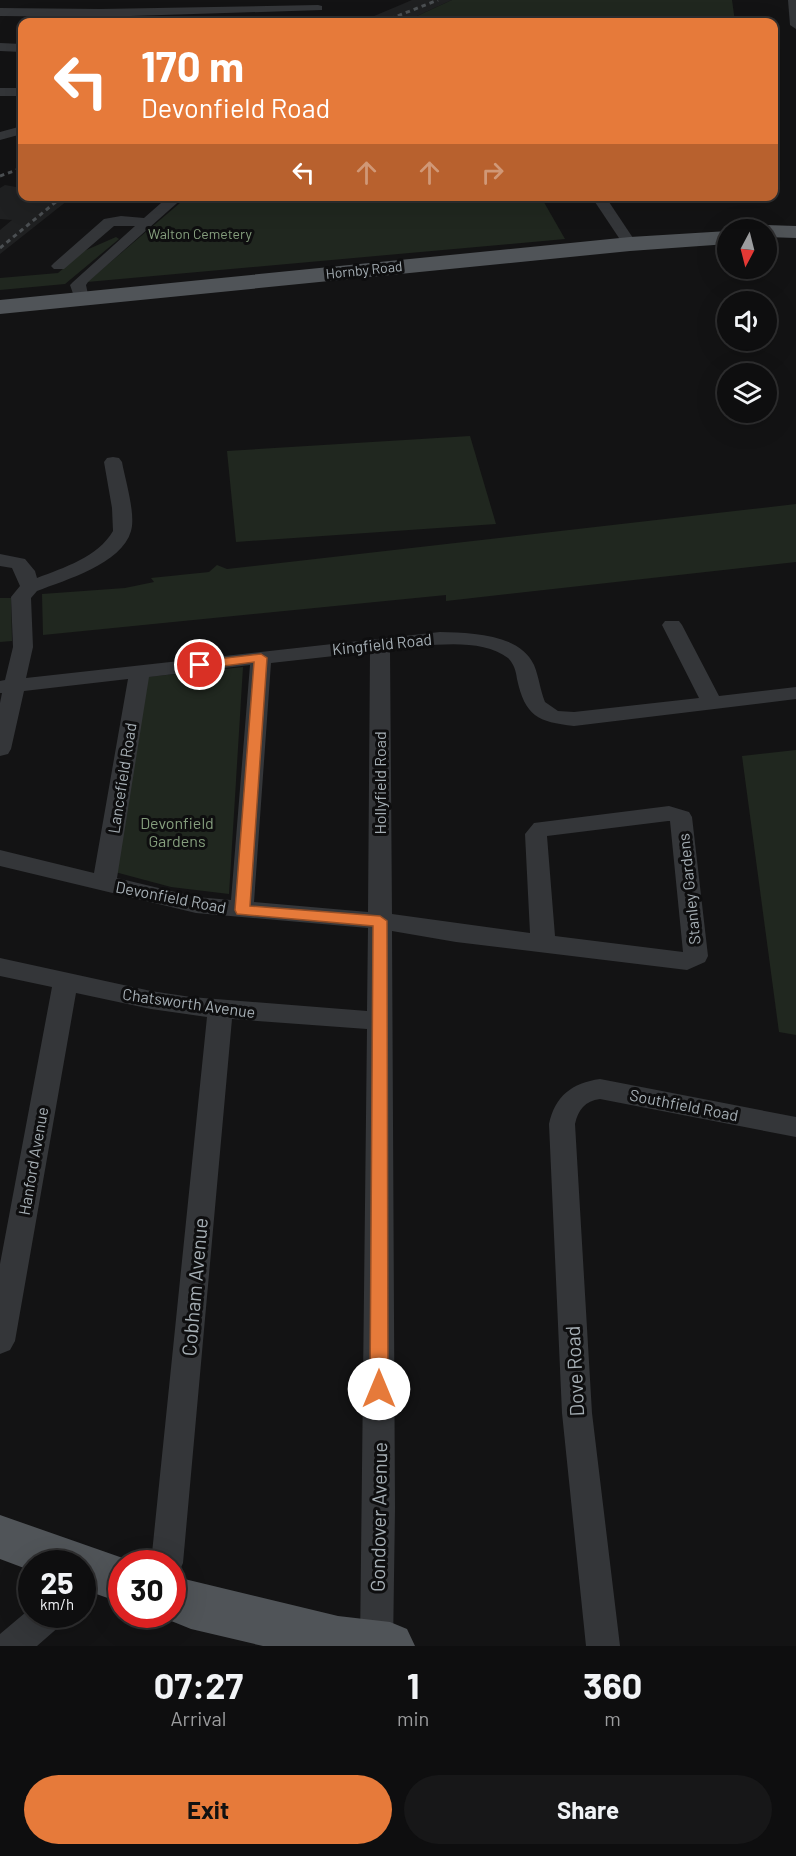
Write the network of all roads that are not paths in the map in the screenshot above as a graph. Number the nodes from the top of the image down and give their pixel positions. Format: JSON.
{"nodes":[{"id":1,"x":103,"y":0,"type":"edge"},
{"id":2,"x":794,"y":0,"type":"edge"},
{"id":3,"x":0,"y":12,"type":"edge"},
{"id":4,"x":100,"y":13,"type":"junction"},
{"id":5,"x":295,"y":18,"type":"edge"},
{"id":6,"x":796,"y":25,"type":"edge"},
{"id":7,"x":0,"y":47,"type":"edge"},
{"id":8,"x":18,"y":48,"type":"edge"},
{"id":9,"x":0,"y":92,"type":"edge"},
{"id":10,"x":18,"y":92,"type":"edge"},
{"id":11,"x":18,"y":131,"type":"edge"},
{"id":12,"x":0,"y":136,"type":"edge"},
{"id":13,"x":172,"y":201,"type":"edge"},
{"id":14,"x":601,"y":201,"type":"edge"},
{"id":15,"x":146,"y":223,"type":"junction"},
{"id":16,"x":777,"y":231,"type":"edge"},
{"id":17,"x":717,"y":232,"type":"edge"},
{"id":18,"x":796,"y":232,"type":"edge"},
{"id":19,"x":717,"y":237,"type":"edge"},
{"id":20,"x":777,"y":238,"type":"edge"},
{"id":21,"x":796,"y":239,"type":"edge"},
{"id":22,"x":627,"y":241,"type":"junction"},
{"id":23,"x":56,"y":259,"type":"dead end"},
{"id":24,"x":80,"y":295,"type":"junction"},
{"id":25,"x":0,"y":299,"type":"edge"},
{"id":26,"x":0,"y":307,"type":"edge"},
{"id":27,"x":113,"y":462,"type":"dead end"},
{"id":28,"x":0,"y":560,"type":"edge"},
{"id":29,"x":24,"y":614,"type":"junction"},
{"id":30,"x":671,"y":623,"type":"dead end"},
{"id":31,"x":380,"y":645,"type":"junction"},
{"id":32,"x":261,"y":658,"type":"junction"},
{"id":33,"x":139,"y":672,"type":"junction"},
{"id":34,"x":7,"y":687,"type":"edge"},
{"id":35,"x":796,"y":693,"type":"edge"},
{"id":36,"x":713,"y":704,"type":"junction"},
{"id":37,"x":0,"y":749,"type":"edge"},
{"id":38,"x":0,"y":858,"type":"edge"},
{"id":39,"x":104,"y":884,"type":"junction"},
{"id":40,"x":242,"y":910,"type":"junction"},
{"id":41,"x":380,"y":921,"type":"junction"},
{"id":42,"x":543,"y":943,"type":"junction"},
{"id":43,"x":0,"y":967,"type":"edge"},
{"id":44,"x":66,"y":981,"type":"junction"},
{"id":45,"x":220,"y":1010,"type":"junction"},
{"id":46,"x":380,"y":1021,"type":"junction"},
{"id":47,"x":574,"y":1098,"type":"joint"},
{"id":48,"x":796,"y":1127,"type":"edge"},
{"id":49,"x":9,"y":1241,"type":"edge"},
{"id":50,"x":0,"y":1341,"type":"edge"},
{"id":51,"x":0,"y":1537,"type":"edge"},
{"id":52,"x":33,"y":1550,"type":"edge"},
{"id":53,"x":168,"y":1550,"type":"edge"},
{"id":54,"x":186,"y":1604,"type":"edge"},
{"id":55,"x":32,"y":1628,"type":"edge"},
{"id":56,"x":360,"y":1644,"type":"edge"},
{"id":57,"x":11,"y":1646,"type":"edge"},
{"id":58,"x":603,"y":1646,"type":"edge"}],
"edges":[{"from":1,"to":4,"type":"street"},
{"from":2,"to":6,"type":"street"},
{"from":3,"to":4,"type":"street"},
{"from":4,"to":5,"type":"street"},
{"from":7,"to":8,"type":"street"},
{"from":9,"to":10,"type":"street"},
{"from":11,"to":12,"type":"street"},
{"from":13,"to":15,"type":"street"},
{"from":14,"to":22,"type":"street"},
{"from":15,"to":23,"type":"street"},
{"from":15,"to":24,"type":"street"},
{"from":16,"to":18,"type":"main road"},
{"from":17,"to":22,"type":"main road","name":"Hornby Road"},
{"from":19,"to":22,"type":"main road","name":"Hornby Road"},
{"from":20,"to":21,"type":"main road"},
{"from":22,"to":24,"type":"main road","name":"Hornby Road"},
{"from":24,"to":25,"type":"main road","name":"Hornby Road"},
{"from":24,"to":26,"type":"main road","name":"Hornby Road"},
{"from":27,"to":29,"type":"street"},
{"from":28,"to":29,"type":"street"},
{"from":29,"to":34,"type":"street"},
{"from":30,"to":36,"type":"street"},
{"from":31,"to":32,"type":"street","name":"Kingfield Road"},
{"from":31,"to":36,"type":"street","name":"Kingfield Road"},
{"from":31,"to":41,"type":"street","name":"Hollyfield Road"},
{"from":32,"to":33,"type":"street","name":"Kingfield Road"},
{"from":32,"to":40,"type":"street"},
{"from":33,"to":34,"type":"street","name":"Kingfield Road"},
{"from":33,"to":39,"type":"street","name":"Lancefield Road"},
{"from":34,"to":37,"type":"street"},
{"from":35,"to":36,"type":"street","name":"Kingfield Road"},
{"from":38,"to":39,"type":"street","name":"Devonfield Road"},
{"from":39,"to":40,"type":"street","name":"Devonfield Road"},
{"from":40,"to":41,"type":"street","name":"Devonfield Road"},
{"from":41,"to":42,"type":"street","name":"Stanley Gardens"},
{"from":41,"to":46,"type":"street","name":"Gondover Avenue"},
{"from":42,"to":42,"type":"street","name":"Stanley Gardens"},
{"from":43,"to":44,"type":"street","name":"Chatsworth Avenue"},
{"from":44,"to":45,"type":"street","name":"Chatsworth Avenue"},
{"from":44,"to":49,"type":"street","name":"Hanford Avenue"},
{"from":45,"to":46,"type":"street","name":"Chatsworth Avenue"},
{"from":45,"to":53,"type":"street","name":"Cobham Avenue"},
{"from":46,"to":56,"type":"street","name":"Gondover Avenue"},
{"from":47,"to":48,"type":"street","name":"Southfield Road"},
{"from":47,"to":58,"type":"street","name":"Dove Road"},
{"from":49,"to":50,"type":"street","name":"Hanford Avenue"},
{"from":51,"to":52,"type":"main road"},
{"from":54,"to":56,"type":"main road"},
{"from":55,"to":57,"type":"street"}]}
